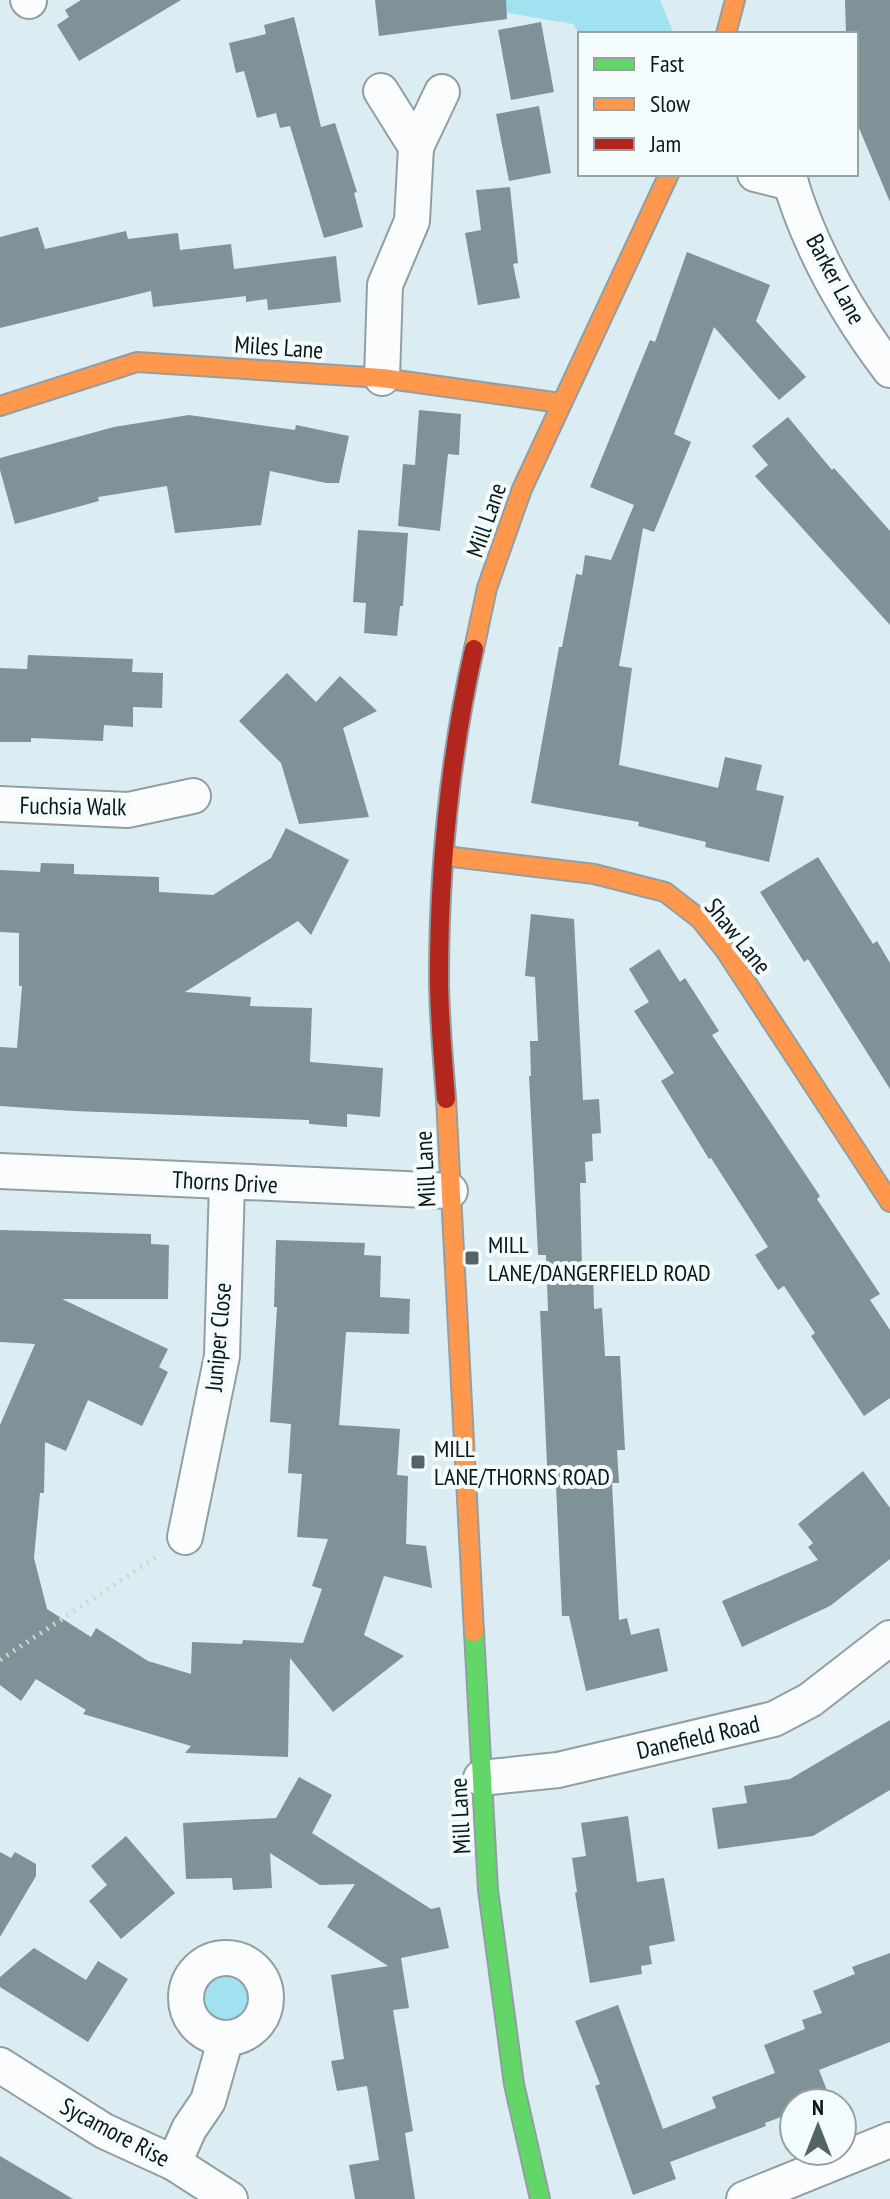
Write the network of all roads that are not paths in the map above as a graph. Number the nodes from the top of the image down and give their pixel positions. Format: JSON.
{"nodes":[{"id":1,"x":735,"y":0,"type":"edge"},
{"id":2,"x":727,"y":32,"type":"edge"},
{"id":3,"x":381,"y":91,"type":"dead end"},
{"id":4,"x":442,"y":92,"type":"dead end"},
{"id":5,"x":416,"y":147,"type":"junction"},
{"id":6,"x":668,"y":176,"type":"edge"},
{"id":7,"x":769,"y":176,"type":"edge"},
{"id":8,"x":790,"y":179,"type":"edge"},
{"id":9,"x":890,"y":370,"type":"edge"},
{"id":10,"x":382,"y":378,"type":"junction"},
{"id":11,"x":560,"y":403,"type":"junction"},
{"id":12,"x":0,"y":406,"type":"edge"},
{"id":13,"x":193,"y":796,"type":"dead end"},
{"id":14,"x":0,"y":804,"type":"edge"},
{"id":15,"x":445,"y":856,"type":"junction"},
{"id":16,"x":0,"y":1171,"type":"edge"},
{"id":17,"x":227,"y":1183,"type":"junction"},
{"id":18,"x":450,"y":1191,"type":"junction"},
{"id":19,"x":890,"y":1202,"type":"edge"},
{"id":20,"x":185,"y":1537,"type":"road end"},
{"id":21,"x":890,"y":1638,"type":"edge"},
{"id":22,"x":481,"y":1778,"type":"junction"},
{"id":23,"x":226,"y":2038,"type":"dead end"},
{"id":24,"x":0,"y":2065,"type":"edge"},
{"id":25,"x":890,"y":2140,"type":"edge"},
{"id":26,"x":174,"y":2163,"type":"junction"},
{"id":27,"x":230,"y":2199,"type":"edge"},
{"id":28,"x":540,"y":2199,"type":"edge"},
{"id":29,"x":744,"y":2199,"type":"edge"}],
"edges":[{"from":1,"to":2,"type":"street"},
{"from":3,"to":5,"type":"street"},
{"from":4,"to":5,"type":"street"},
{"from":5,"to":10,"type":"street"},
{"from":6,"to":11,"type":"street","name":"Mill Lane"},
{"from":7,"to":8,"type":"street","name":"Barker Lane"},
{"from":8,"to":9,"type":"street","name":"Barker Lane"},
{"from":10,"to":11,"type":"street","name":"Miles Lane"},
{"from":10,"to":12,"type":"street","name":"Miles Lane"},
{"from":11,"to":15,"type":"street","name":"Mill Lane"},
{"from":13,"to":14,"type":"street","name":"Fuchsia Walk"},
{"from":15,"to":18,"type":"street","name":"Mill Lane"},
{"from":15,"to":19,"type":"street","name":"Shaw Lane"},
{"from":16,"to":17,"type":"street","name":"Thorns Drive"},
{"from":17,"to":18,"type":"street","name":"Thorns Drive"},
{"from":17,"to":20,"type":"street","name":"Juniper Close"},
{"from":18,"to":22,"type":"street","name":"Mill Lane"},
{"from":21,"to":22,"type":"street","name":"Danefield Road"},
{"from":22,"to":28,"type":"street","name":"Mill Lane"},
{"from":23,"to":26,"type":"street"},
{"from":24,"to":26,"type":"street","name":"Sycamore Rise"},
{"from":25,"to":29,"type":"street"},
{"from":26,"to":27,"type":"street","name":"Sycamore Rise"}]}
